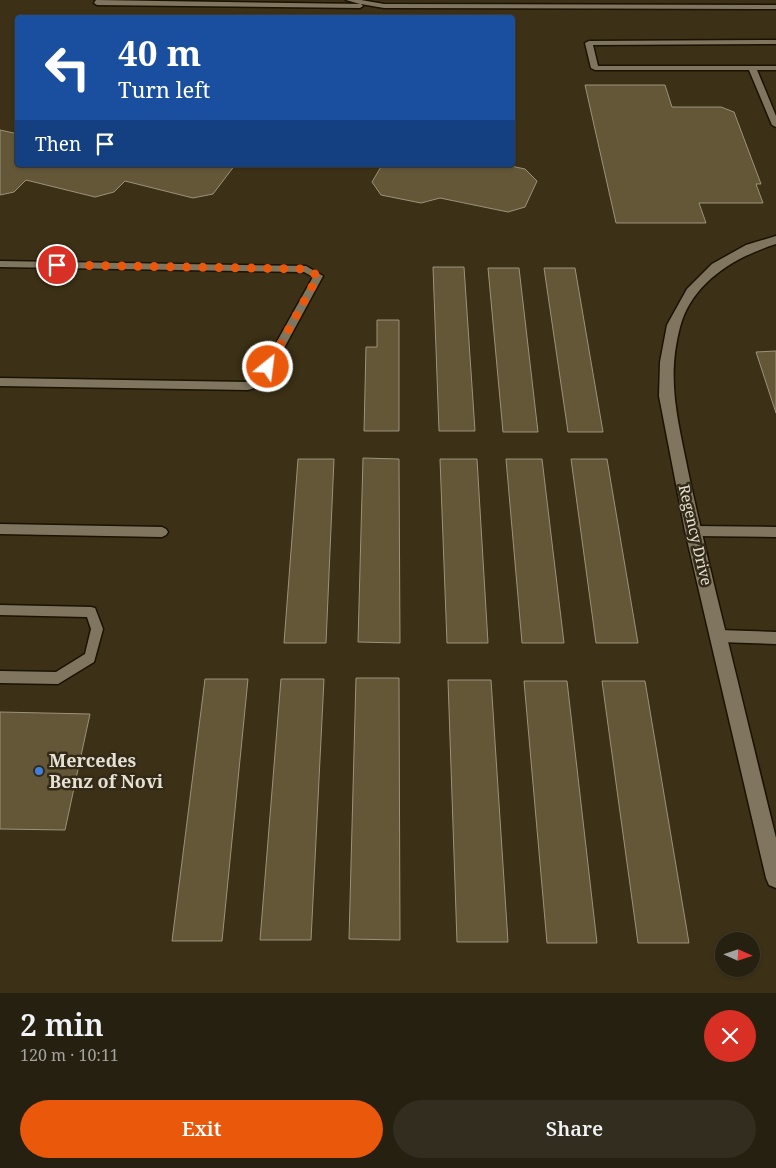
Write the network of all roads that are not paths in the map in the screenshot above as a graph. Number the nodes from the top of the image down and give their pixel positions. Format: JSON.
{"nodes":[{"id":1,"x":99,"y":0,"type":"edge"},
{"id":2,"x":208,"y":0,"type":"edge"},
{"id":3,"x":349,"y":0,"type":"edge"},
{"id":4,"x":513,"y":0,"type":"edge"},
{"id":5,"x":636,"y":0,"type":"edge"},
{"id":6,"x":438,"y":3,"type":"edge"},
{"id":7,"x":670,"y":3,"type":"edge"},
{"id":8,"x":236,"y":5,"type":"junction"},
{"id":9,"x":384,"y":6,"type":"junction"},
{"id":10,"x":551,"y":7,"type":"junction"},
{"id":11,"x":776,"y":7,"type":"edge"},
{"id":12,"x":776,"y":42,"type":"edge"},
{"id":13,"x":752,"y":68,"type":"junction"},
{"id":14,"x":776,"y":68,"type":"edge"},
{"id":15,"x":776,"y":125,"type":"edge"},
{"id":16,"x":776,"y":240,"type":"edge"},
{"id":17,"x":0,"y":264,"type":"edge"},
{"id":18,"x":0,"y":382,"type":"edge"},
{"id":19,"x":0,"y":529,"type":"edge"},
{"id":20,"x":694,"y":531,"type":"junction"},
{"id":21,"x":162,"y":532,"type":"dead end"},
{"id":22,"x":776,"y":532,"type":"edge"},
{"id":23,"x":0,"y":610,"type":"edge"},
{"id":24,"x":719,"y":636,"type":"junction"},
{"id":25,"x":776,"y":638,"type":"edge"},
{"id":26,"x":0,"y":677,"type":"edge"},
{"id":27,"x":776,"y":874,"type":"edge"}],
"edges":[{"from":1,"to":8,"type":"lane"},
{"from":2,"to":8,"type":"lane"},
{"from":3,"to":9,"type":"lane"},
{"from":4,"to":10,"type":"lane"},
{"from":5,"to":7,"type":"lane"},
{"from":6,"to":9,"type":"lane"},
{"from":6,"to":10,"type":"lane"},
{"from":7,"to":10,"type":"lane"},
{"from":7,"to":11,"type":"lane"},
{"from":8,"to":9,"type":"lane"},
{"from":12,"to":13,"type":"lane"},
{"from":13,"to":14,"type":"lane"},
{"from":13,"to":15,"type":"lane"},
{"from":16,"to":20,"type":"street","name":"Regency Drive"},
{"from":17,"to":18,"type":"lane"},
{"from":19,"to":21,"type":"lane"},
{"from":20,"to":22,"type":"lane"},
{"from":20,"to":24,"type":"street","name":"Regency Drive"},
{"from":23,"to":26,"type":"lane"},
{"from":24,"to":25,"type":"lane"},
{"from":24,"to":27,"type":"street","name":"Regency Drive"}]}
